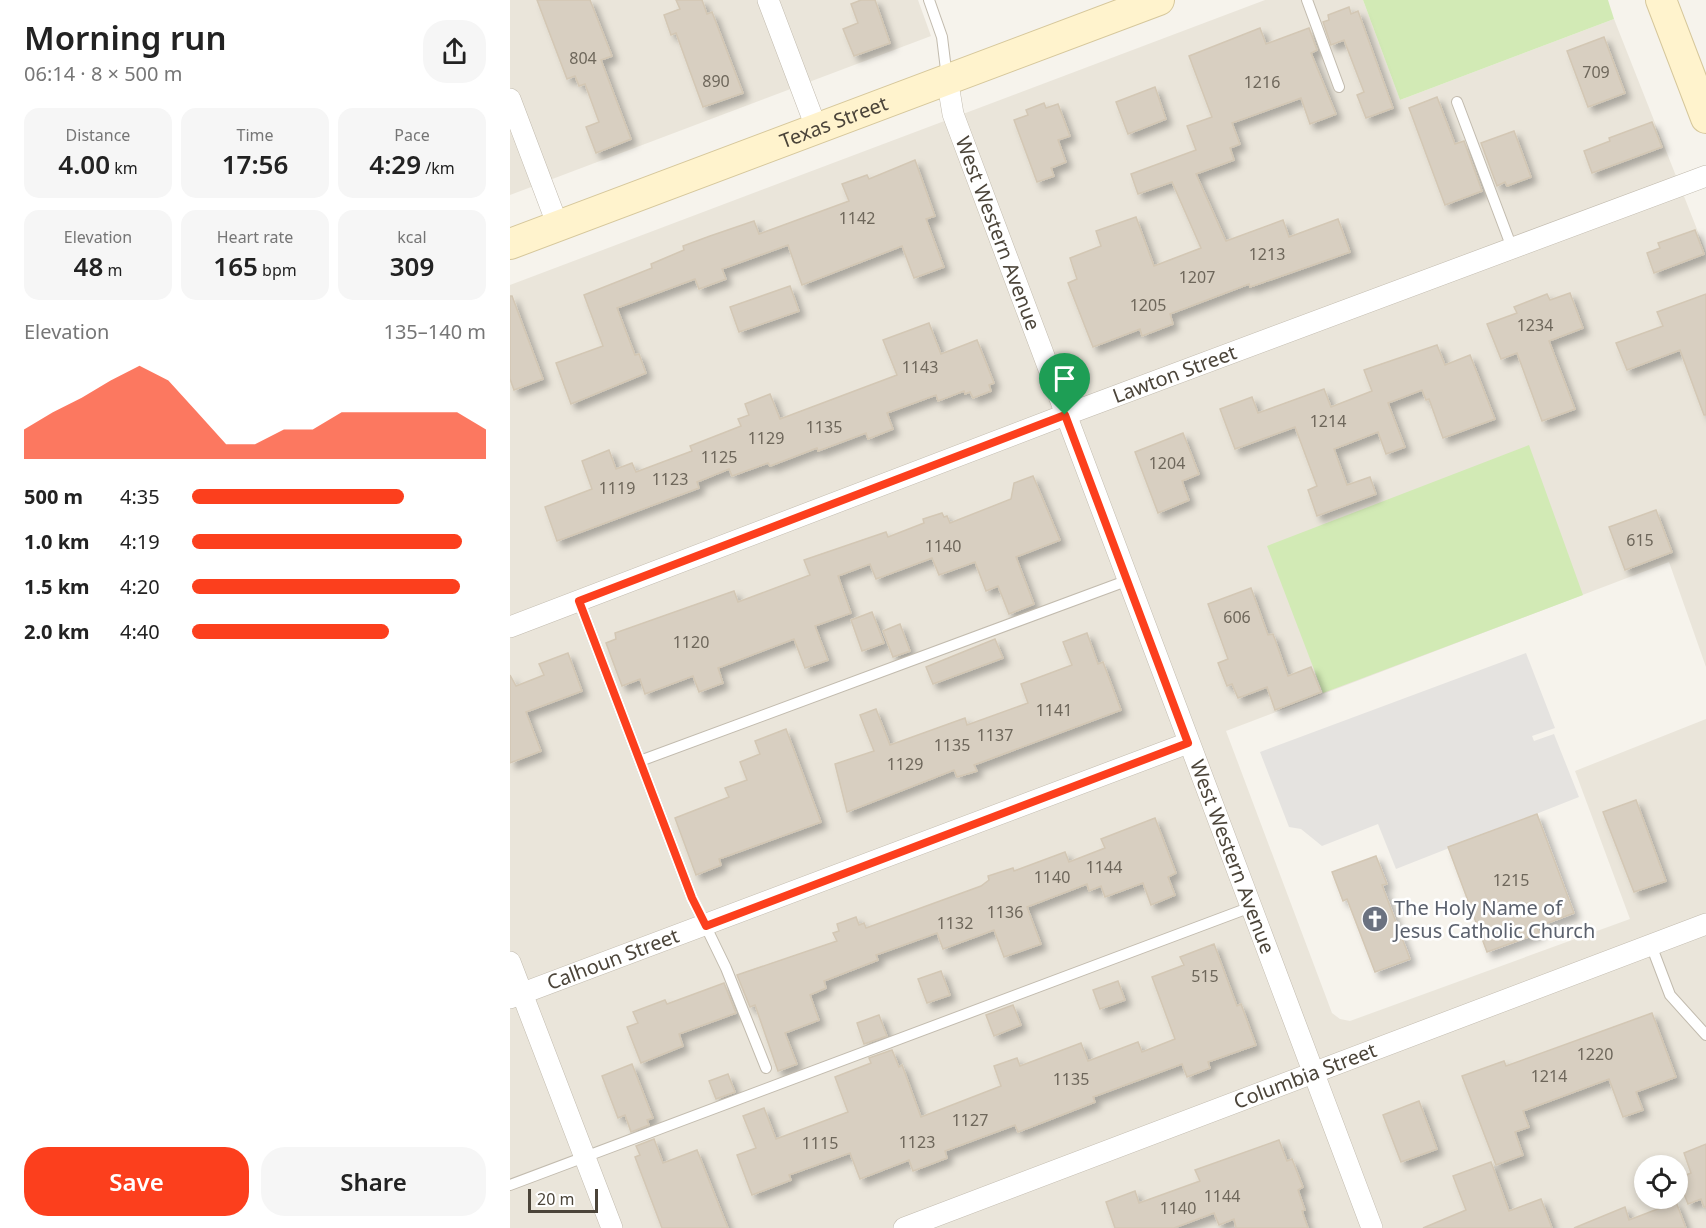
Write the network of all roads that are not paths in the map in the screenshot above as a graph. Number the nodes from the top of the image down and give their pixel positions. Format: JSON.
{"nodes":[{"id":1,"x":768,"y":0,"type":"edge"},
{"id":2,"x":929,"y":0,"type":"edge"},
{"id":3,"x":1159,"y":0,"type":"edge"},
{"id":4,"x":1307,"y":0,"type":"edge"},
{"id":5,"x":1661,"y":0,"type":"edge"},
{"id":6,"x":947,"y":78,"type":"junction"},
{"id":7,"x":1339,"y":87,"type":"dead end"},
{"id":8,"x":510,"y":99,"type":"edge"},
{"id":9,"x":1457,"y":102,"type":"dead end"},
{"id":10,"x":1706,"y":118,"type":"edge"},
{"id":11,"x":816,"y":127,"type":"junction"},
{"id":12,"x":1706,"y":176,"type":"edge"},
{"id":13,"x":558,"y":225,"type":"junction"},
{"id":14,"x":510,"y":244,"type":"edge"},
{"id":15,"x":1512,"y":248,"type":"junction"},
{"id":16,"x":1065,"y":415,"type":"junction"},
{"id":17,"x":1126,"y":581,"type":"junction"},
{"id":18,"x":579,"y":601,"type":"junction"},
{"id":19,"x":510,"y":627,"type":"edge"},
{"id":20,"x":1188,"y":743,"type":"junction"},
{"id":21,"x":640,"y":761,"type":"junction"},
{"id":22,"x":1251,"y":907,"type":"junction"},
{"id":23,"x":1706,"y":924,"type":"edge"},
{"id":24,"x":706,"y":926,"type":"junction"},
{"id":25,"x":1651,"y":945,"type":"junction"},
{"id":26,"x":510,"y":962,"type":"edge"},
{"id":27,"x":516,"y":996,"type":"edge"},
{"id":28,"x":1706,"y":1035,"type":"edge"},
{"id":29,"x":766,"y":1068,"type":"dead end"},
{"id":30,"x":1314,"y":1073,"type":"junction"},
{"id":31,"x":584,"y":1158,"type":"junction"},
{"id":32,"x":510,"y":1185,"type":"edge"},
{"id":33,"x":612,"y":1228,"type":"edge"},
{"id":34,"x":904,"y":1228,"type":"edge"},
{"id":35,"x":1372,"y":1228,"type":"edge"}],
"edges":[{"from":1,"to":11,"type":"street"},
{"from":2,"to":6,"type":"lane"},
{"from":3,"to":6,"type":"street","name":"Texas Street"},
{"from":4,"to":7,"type":"lane"},
{"from":5,"to":10,"type":"street"},
{"from":6,"to":11,"type":"street","name":"Texas Street"},
{"from":6,"to":16,"type":"street","name":"West Western Avenue"},
{"from":8,"to":13,"type":"street"},
{"from":9,"to":15,"type":"lane"},
{"from":11,"to":13,"type":"street","name":"Texas Street"},
{"from":12,"to":15,"type":"street","name":"Lawton Street"},
{"from":13,"to":14,"type":"street","name":"Texas Street"},
{"from":15,"to":16,"type":"street","name":"Lawton Street"},
{"from":16,"to":17,"type":"street","name":"West Western Avenue"},
{"from":16,"to":18,"type":"street","name":"Lawton Street"},
{"from":17,"to":20,"type":"street","name":"West Western Avenue"},
{"from":17,"to":21,"type":"lane"},
{"from":18,"to":19,"type":"street","name":"Lawton Street"},
{"from":18,"to":21,"type":"lane"},
{"from":20,"to":22,"type":"street","name":"West Western Avenue"},
{"from":20,"to":24,"type":"street","name":"Calhoun Street"},
{"from":21,"to":24,"type":"lane"},
{"from":22,"to":30,"type":"street","name":"West Western Avenue"},
{"from":22,"to":31,"type":"lane"},
{"from":23,"to":25,"type":"street","name":"Columbia Street"},
{"from":24,"to":27,"type":"street","name":"Calhoun Street"},
{"from":24,"to":29,"type":"lane"},
{"from":25,"to":28,"type":"lane"},
{"from":25,"to":30,"type":"street","name":"Columbia Street"},
{"from":26,"to":27,"type":"street"},
{"from":27,"to":31,"type":"street"},
{"from":30,"to":34,"type":"street","name":"Columbia Street"},
{"from":30,"to":35,"type":"street","name":"West Western Avenue"},
{"from":31,"to":32,"type":"lane"},
{"from":31,"to":33,"type":"street"}]}
